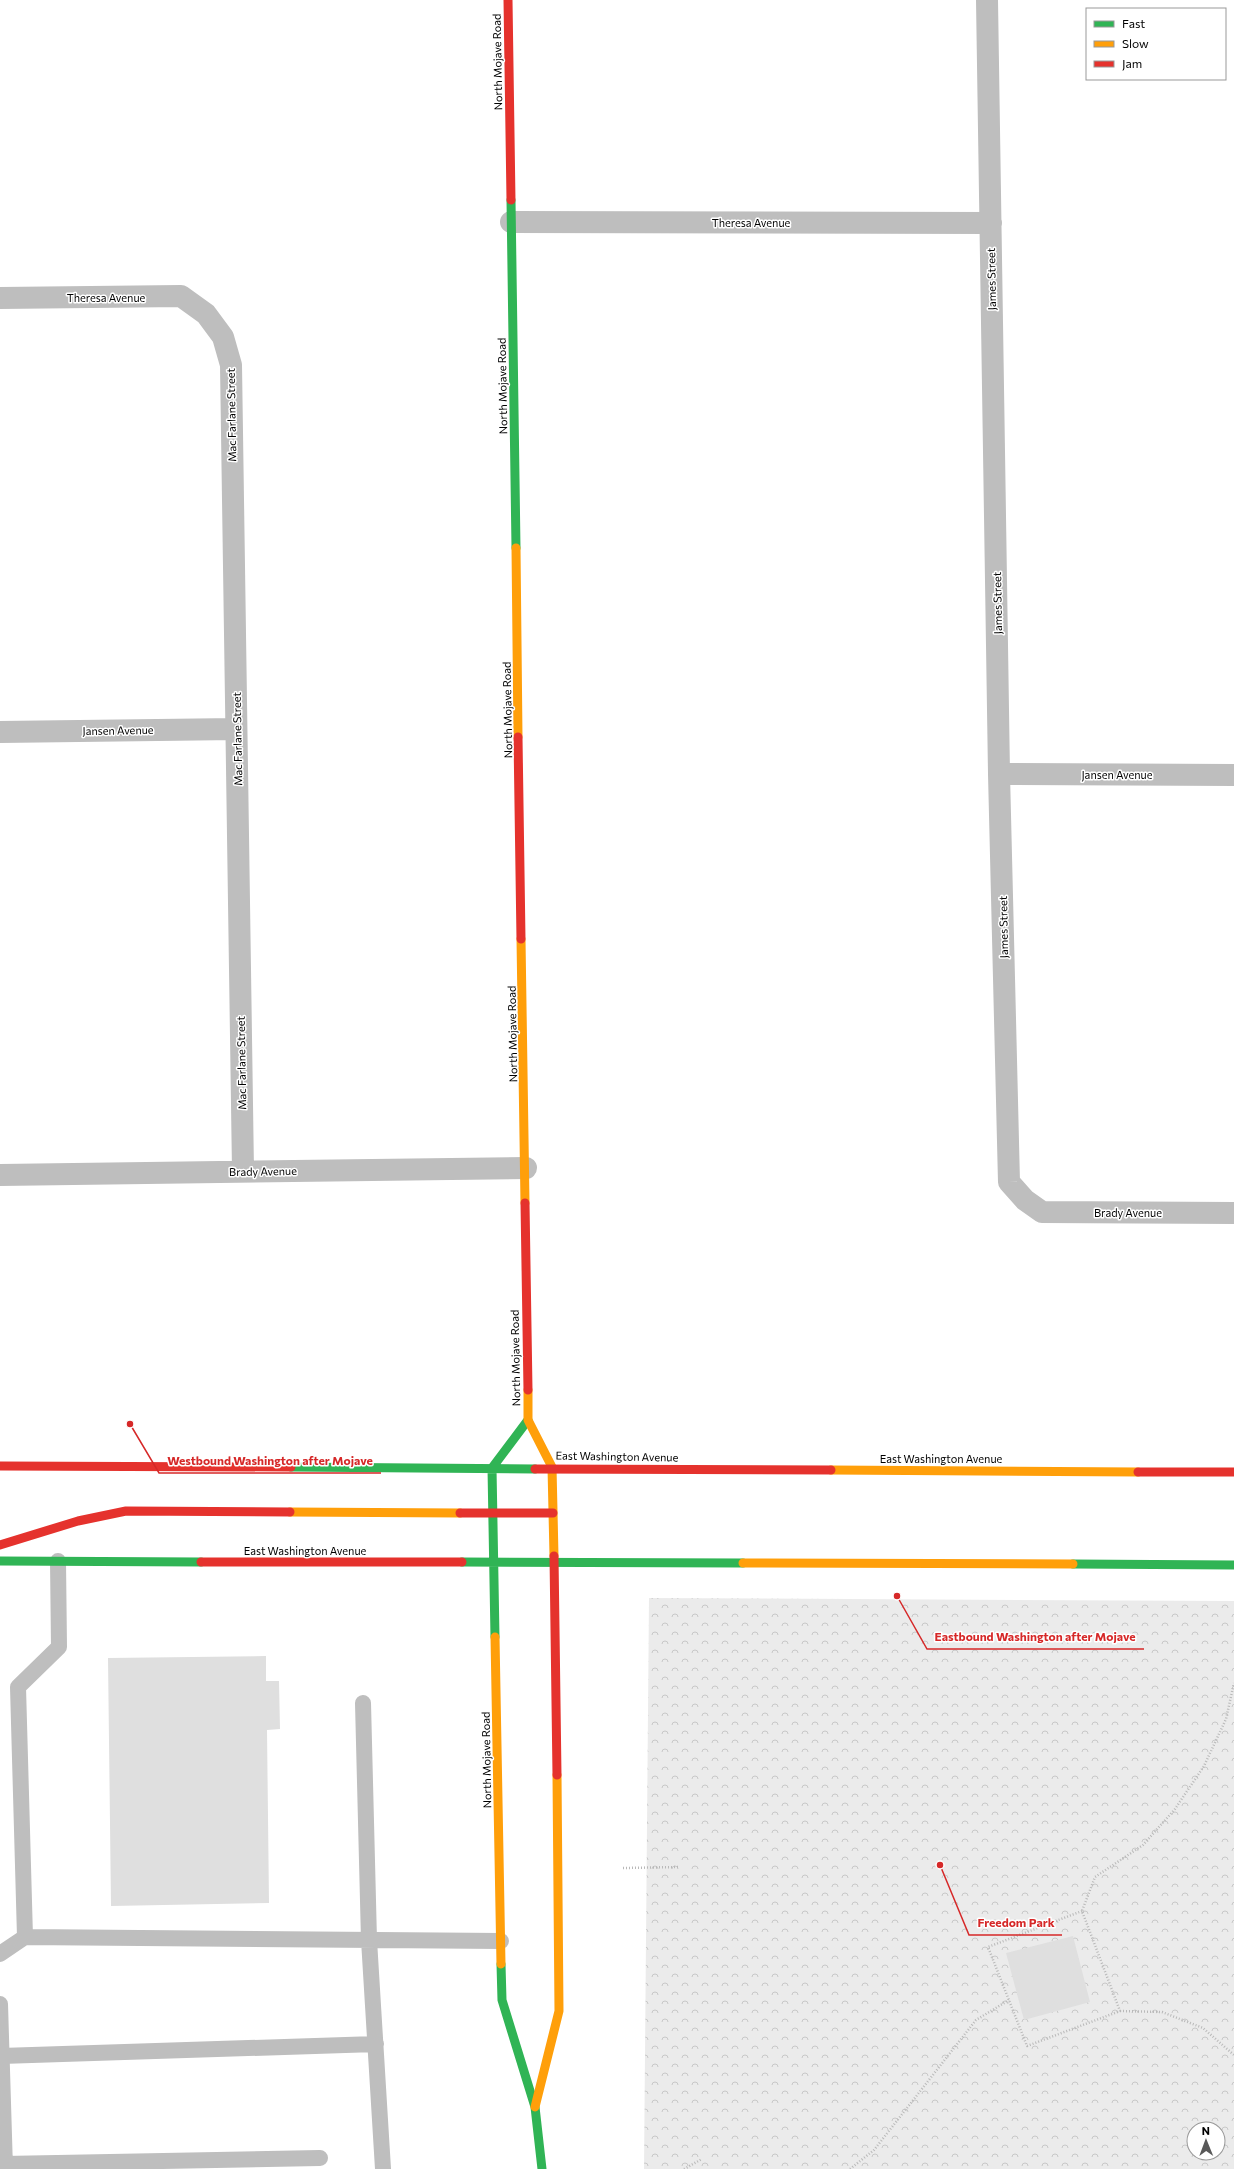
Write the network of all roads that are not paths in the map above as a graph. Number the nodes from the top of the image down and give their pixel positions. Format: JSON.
{"nodes":[{"id":1,"x":508,"y":0,"type":"edge"},
{"id":2,"x":987,"y":0,"type":"edge"},
{"id":3,"x":511,"y":222,"type":"junction"},
{"id":4,"x":991,"y":223,"type":"junction"},
{"id":5,"x":0,"y":298,"type":"edge"},
{"id":6,"x":206,"y":314,"type":"joint"},
{"id":7,"x":236,"y":729,"type":"junction"},
{"id":8,"x":0,"y":732,"type":"edge"},
{"id":9,"x":999,"y":774,"type":"junction"},
{"id":10,"x":1234,"y":775,"type":"edge"},
{"id":11,"x":526,"y":1168,"type":"junction"},
{"id":12,"x":243,"y":1171,"type":"junction"},
{"id":13,"x":0,"y":1175,"type":"edge"},
{"id":14,"x":1025,"y":1200,"type":"joint"},
{"id":15,"x":1234,"y":1213,"type":"edge"},
{"id":16,"x":528,"y":1420,"type":"junction"},
{"id":17,"x":0,"y":1466,"type":"edge"},
{"id":18,"x":552,"y":1467,"type":"junction"},
{"id":19,"x":492,"y":1468,"type":"junction"},
{"id":20,"x":1234,"y":1472,"type":"edge"},
{"id":21,"x":493,"y":1512,"type":"junction"},
{"id":22,"x":553,"y":1513,"type":"junction"},
{"id":23,"x":0,"y":1545,"type":"edge"},
{"id":24,"x":0,"y":1561,"type":"edge"},
{"id":25,"x":58,"y":1561,"type":"junction"},
{"id":26,"x":1234,"y":1561,"type":"edge"},
{"id":27,"x":495,"y":1562,"type":"junction"},
{"id":28,"x":554,"y":1562,"type":"junction"},
{"id":29,"x":1212,"y":1565,"type":"junction"},
{"id":30,"x":1234,"y":1566,"type":"edge"},
{"id":31,"x":363,"y":1704,"type":"dead end"},
{"id":32,"x":25,"y":1937,"type":"junction"},
{"id":33,"x":370,"y":1940,"type":"junction"},
{"id":34,"x":501,"y":1941,"type":"junction"},
{"id":35,"x":0,"y":1954,"type":"edge"},
{"id":36,"x":0,"y":2004,"type":"edge"},
{"id":37,"x":376,"y":2044,"type":"junction"},
{"id":38,"x":2,"y":2056,"type":"junction"},
{"id":39,"x":535,"y":2107,"type":"junction"},
{"id":40,"x":320,"y":2158,"type":"dead end"},
{"id":41,"x":4,"y":2167,"type":"edge"},
{"id":42,"x":384,"y":2169,"type":"edge"},
{"id":43,"x":542,"y":2169,"type":"edge"}],
"edges":[{"from":1,"to":3,"type":"main road","name":"North Mojave Road"},
{"from":2,"to":4,"type":"street","name":"James Street"},
{"from":3,"to":4,"type":"street","name":"Theresa Avenue"},
{"from":3,"to":11,"type":"main road","name":"North Mojave Road"},
{"from":4,"to":9,"type":"street","name":"James Street"},
{"from":5,"to":6,"type":"street","name":"Theresa Avenue"},
{"from":6,"to":7,"type":"street","name":"Mac Farlane Street"},
{"from":7,"to":8,"type":"street","name":"Jansen Avenue"},
{"from":7,"to":12,"type":"street","name":"Mac Farlane Street"},
{"from":9,"to":10,"type":"street","name":"Jansen Avenue"},
{"from":9,"to":14,"type":"street","name":"James Street"},
{"from":11,"to":12,"type":"street","name":"Brady Avenue"},
{"from":11,"to":16,"type":"main road","name":"North Mojave Road"},
{"from":12,"to":13,"type":"street","name":"Brady Avenue"},
{"from":14,"to":15,"type":"street","name":"Brady Avenue"},
{"from":16,"to":18,"type":"main road","name":"North Mojave Road"},
{"from":16,"to":19,"type":"main road","name":"North Mojave Road"},
{"from":17,"to":19,"type":"main road","name":"East Washington Avenue"},
{"from":18,"to":19,"type":"main road","name":"East Washington Avenue"},
{"from":18,"to":20,"type":"main road","name":"East Washington Avenue"},
{"from":18,"to":22,"type":"main road","name":"North Mojave Road"},
{"from":19,"to":21,"type":"main road","name":"North Mojave Road"},
{"from":21,"to":22,"type":"main road"},
{"from":21,"to":23,"type":"main road"},
{"from":21,"to":27,"type":"main road","name":"North Mojave Road"},
{"from":22,"to":28,"type":"main road","name":"North Mojave Road"},
{"from":24,"to":25,"type":"main road","name":"East Washington Avenue"},
{"from":25,"to":27,"type":"main road","name":"East Washington Avenue"},
{"from":25,"to":32,"type":"lane"},
{"from":26,"to":29,"type":"main road"},
{"from":27,"to":28,"type":"main road","name":"East Washington Avenue"},
{"from":27,"to":34,"type":"main road","name":"North Mojave Road"},
{"from":28,"to":29,"type":"main road","name":"East Washington Avenue"},
{"from":28,"to":39,"type":"main road","name":"North Mojave Road"},
{"from":29,"to":30,"type":"main road","name":"East Washington Avenue"},
{"from":31,"to":33,"type":"lane"},
{"from":32,"to":33,"type":"lane"},
{"from":32,"to":35,"type":"lane"},
{"from":33,"to":34,"type":"lane"},
{"from":33,"to":37,"type":"lane"},
{"from":34,"to":39,"type":"main road","name":"North Mojave Road"},
{"from":36,"to":38,"type":"lane"},
{"from":37,"to":38,"type":"lane"},
{"from":37,"to":42,"type":"lane"},
{"from":38,"to":41,"type":"lane"},
{"from":39,"to":43,"type":"main road","name":"North Mojave Road"},
{"from":40,"to":41,"type":"lane"}]}
